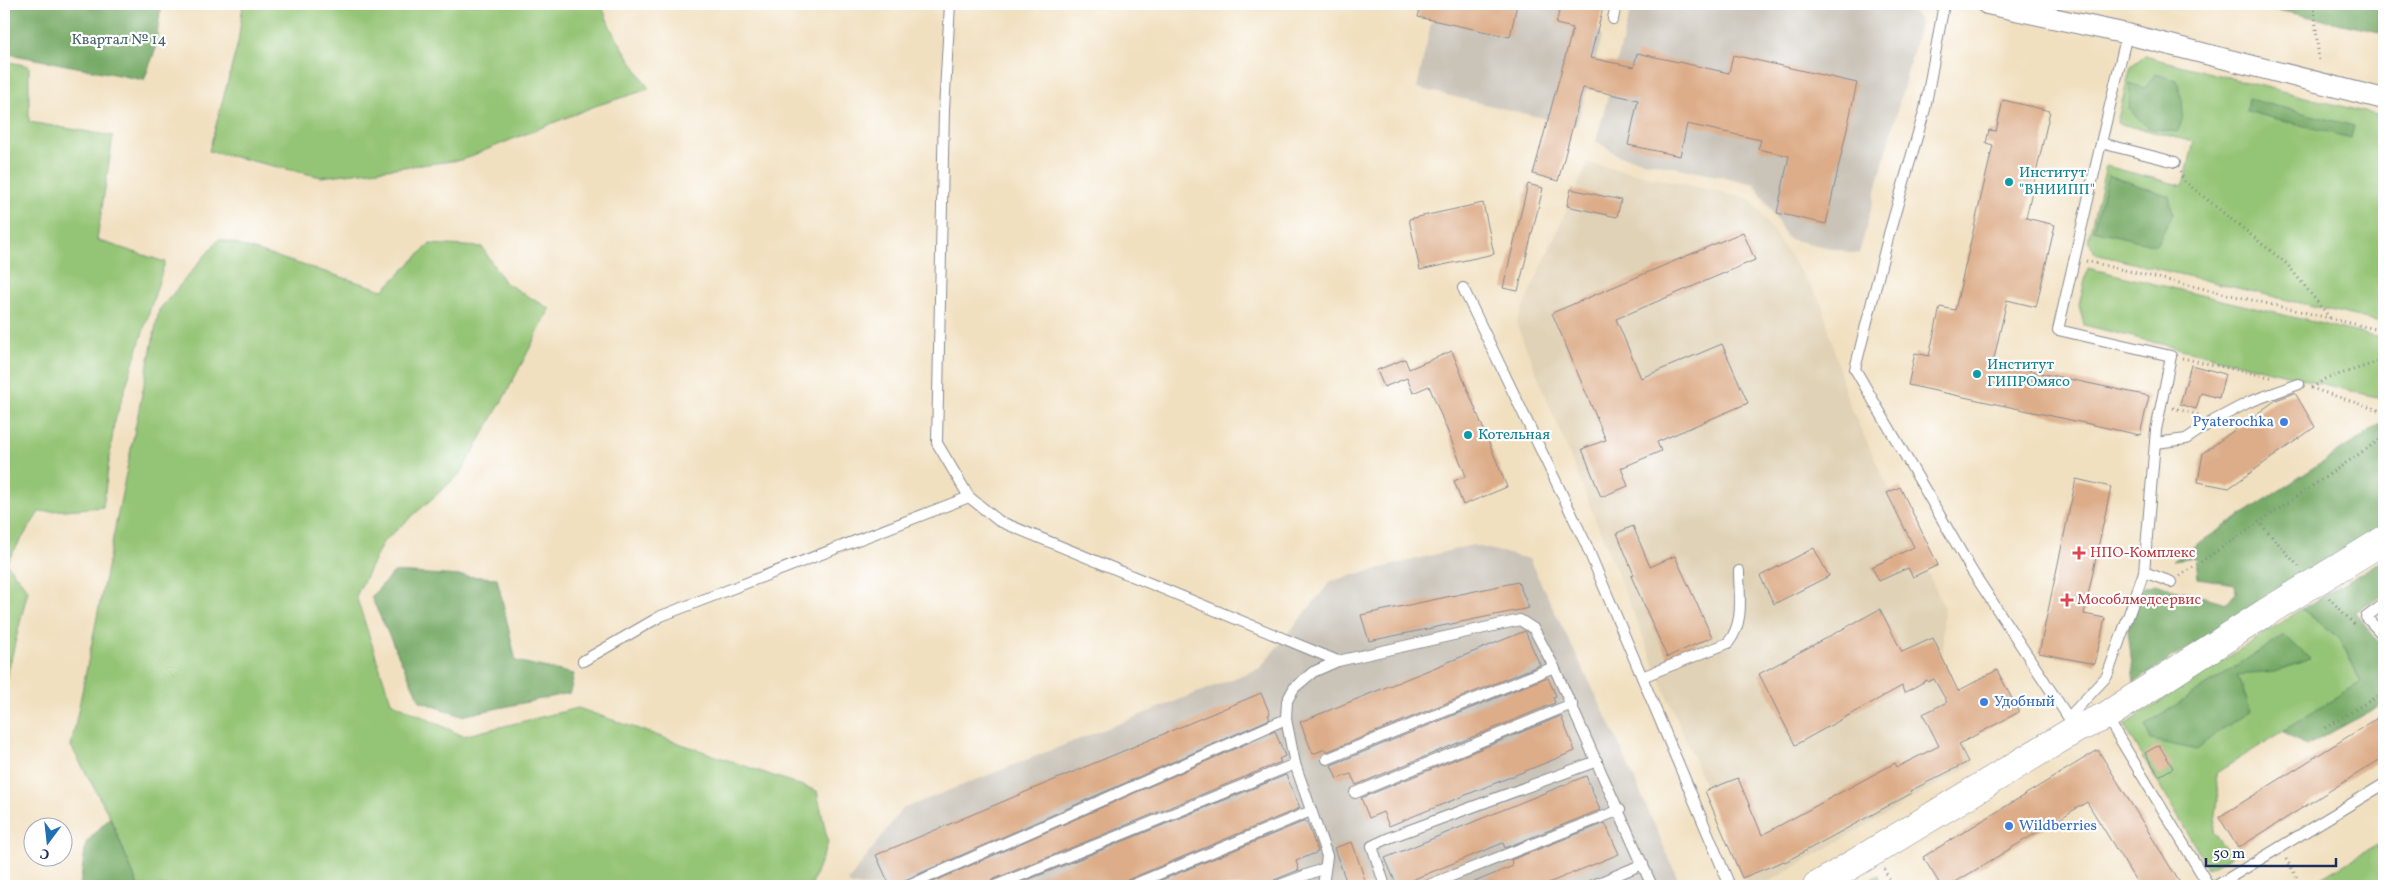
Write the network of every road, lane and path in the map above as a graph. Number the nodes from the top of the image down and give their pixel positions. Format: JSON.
{"nodes":[{"id":1,"x":950,"y":4,"type":"edge"},
{"id":2,"x":1616,"y":4,"type":"edge"},
{"id":3,"x":1944,"y":4,"type":"edge"},
{"id":4,"x":1987,"y":4,"type":"edge"},
{"id":5,"x":2314,"y":4,"type":"edge"},
{"id":6,"x":1612,"y":19,"type":"dead end"},
{"id":7,"x":2127,"y":34,"type":"junction"},
{"id":8,"x":2319,"y":62,"type":"dead end"},
{"id":9,"x":2384,"y":99,"type":"edge"},
{"id":10,"x":2101,"y":143,"type":"junction"},
{"id":11,"x":2175,"y":162,"type":"joint"},
{"id":12,"x":2073,"y":257,"type":"junction"},
{"id":13,"x":1463,"y":288,"type":"dead end"},
{"id":14,"x":2331,"y":318,"type":"junction"},
{"id":15,"x":2384,"y":331,"type":"edge"},
{"id":16,"x":2384,"y":360,"type":"edge"},
{"id":17,"x":2299,"y":384,"type":"dead end"},
{"id":18,"x":2312,"y":388,"type":"dead end"},
{"id":19,"x":2162,"y":405,"type":"junction"},
{"id":20,"x":2213,"y":421,"type":"junction"},
{"id":21,"x":2384,"y":437,"type":"edge"},
{"id":22,"x":2156,"y":443,"type":"junction"},
{"id":23,"x":969,"y":497,"type":"junction"},
{"id":24,"x":2384,"y":540,"type":"edge"},
{"id":25,"x":1739,"y":570,"type":"dead end"},
{"id":26,"x":2144,"y":572,"type":"junction"},
{"id":27,"x":2171,"y":582,"type":"joint"},
{"id":28,"x":2384,"y":604,"type":"edge"},
{"id":29,"x":2384,"y":636,"type":"edge"},
{"id":30,"x":1338,"y":661,"type":"junction"},
{"id":31,"x":583,"y":662,"type":"dead end"},
{"id":32,"x":1554,"y":667,"type":"junction"},
{"id":33,"x":1642,"y":677,"type":"junction"},
{"id":34,"x":2384,"y":692,"type":"edge"},
{"id":35,"x":1572,"y":704,"type":"junction"},
{"id":36,"x":2106,"y":716,"type":"junction"},
{"id":37,"x":1286,"y":719,"type":"junction"},
{"id":38,"x":2073,"y":723,"type":"junction"},
{"id":39,"x":2325,"y":728,"type":"dead end"},
{"id":40,"x":1327,"y":759,"type":"dead end"},
{"id":41,"x":1597,"y":761,"type":"junction"},
{"id":42,"x":1295,"y":764,"type":"junction"},
{"id":43,"x":2384,"y":784,"type":"edge"},
{"id":44,"x":1355,"y":793,"type":"dead end"},
{"id":45,"x":1620,"y":810,"type":"junction"},
{"id":46,"x":1311,"y":812,"type":"junction"},
{"id":47,"x":2279,"y":848,"type":"junction"},
{"id":48,"x":1643,"y":864,"type":"junction"},
{"id":49,"x":1325,"y":868,"type":"junction"},
{"id":50,"x":1324,"y":885,"type":"edge"},
{"id":51,"x":908,"y":886,"type":"edge"},
{"id":52,"x":994,"y":886,"type":"edge"},
{"id":53,"x":1130,"y":886,"type":"edge"},
{"id":54,"x":1277,"y":886,"type":"edge"},
{"id":55,"x":1385,"y":886,"type":"edge"},
{"id":56,"x":1426,"y":886,"type":"edge"},
{"id":57,"x":1591,"y":886,"type":"edge"},
{"id":58,"x":1652,"y":886,"type":"edge"},
{"id":59,"x":1730,"y":886,"type":"edge"},
{"id":60,"x":1817,"y":886,"type":"edge"},
{"id":61,"x":2209,"y":886,"type":"edge"},
{"id":62,"x":2216,"y":886,"type":"edge"},
{"id":63,"x":2302,"y":886,"type":"edge"}],
"edges":[{"from":1,"to":23,"type":"lane"},
{"from":2,"to":6,"type":"lane"},
{"from":3,"to":38,"type":"lane"},
{"from":4,"to":7,"type":"street"},
{"from":5,"to":8,"type":"path"},
{"from":7,"to":9,"type":"street"},
{"from":7,"to":10,"type":"lane"},
{"from":10,"to":11,"type":"lane"},
{"from":10,"to":12,"type":"lane"},
{"from":11,"to":14,"type":"path"},
{"from":12,"to":14,"type":"path"},
{"from":12,"to":19,"type":"lane"},
{"from":13,"to":33,"type":"lane"},
{"from":14,"to":15,"type":"path"},
{"from":16,"to":18,"type":"path"},
{"from":17,"to":20,"type":"lane"},
{"from":19,"to":20,"type":"path"},
{"from":19,"to":22,"type":"lane"},
{"from":20,"to":22,"type":"lane"},
{"from":21,"to":27,"type":"path"},
{"from":22,"to":26,"type":"lane"},
{"from":23,"to":30,"type":"lane"},
{"from":23,"to":31,"type":"lane"},
{"from":24,"to":36,"type":"street"},
{"from":25,"to":33,"type":"lane"},
{"from":26,"to":27,"type":"lane"},
{"from":26,"to":38,"type":"lane"},
{"from":28,"to":29,"type":"lane"},
{"from":30,"to":32,"type":"lane"},
{"from":30,"to":37,"type":"lane"},
{"from":32,"to":35,"type":"lane"},
{"from":32,"to":40,"type":"lane"},
{"from":33,"to":59,"type":"lane"},
{"from":34,"to":39,"type":"path"},
{"from":35,"to":41,"type":"lane"},
{"from":35,"to":44,"type":"lane"},
{"from":36,"to":38,"type":"street"},
{"from":36,"to":61,"type":"lane"},
{"from":37,"to":42,"type":"lane"},
{"from":37,"to":51,"type":"lane"},
{"from":38,"to":60,"type":"street"},
{"from":41,"to":45,"type":"lane"},
{"from":41,"to":55,"type":"lane"},
{"from":42,"to":46,"type":"lane"},
{"from":42,"to":52,"type":"lane"},
{"from":43,"to":47,"type":"lane"},
{"from":45,"to":48,"type":"lane"},
{"from":45,"to":56,"type":"lane"},
{"from":46,"to":49,"type":"lane"},
{"from":46,"to":53,"type":"lane"},
{"from":47,"to":62,"type":"lane"},
{"from":47,"to":63,"type":"path"},
{"from":48,"to":57,"type":"lane"},
{"from":48,"to":58,"type":"lane"},
{"from":49,"to":50,"type":"lane"},
{"from":49,"to":54,"type":"lane"}]}
